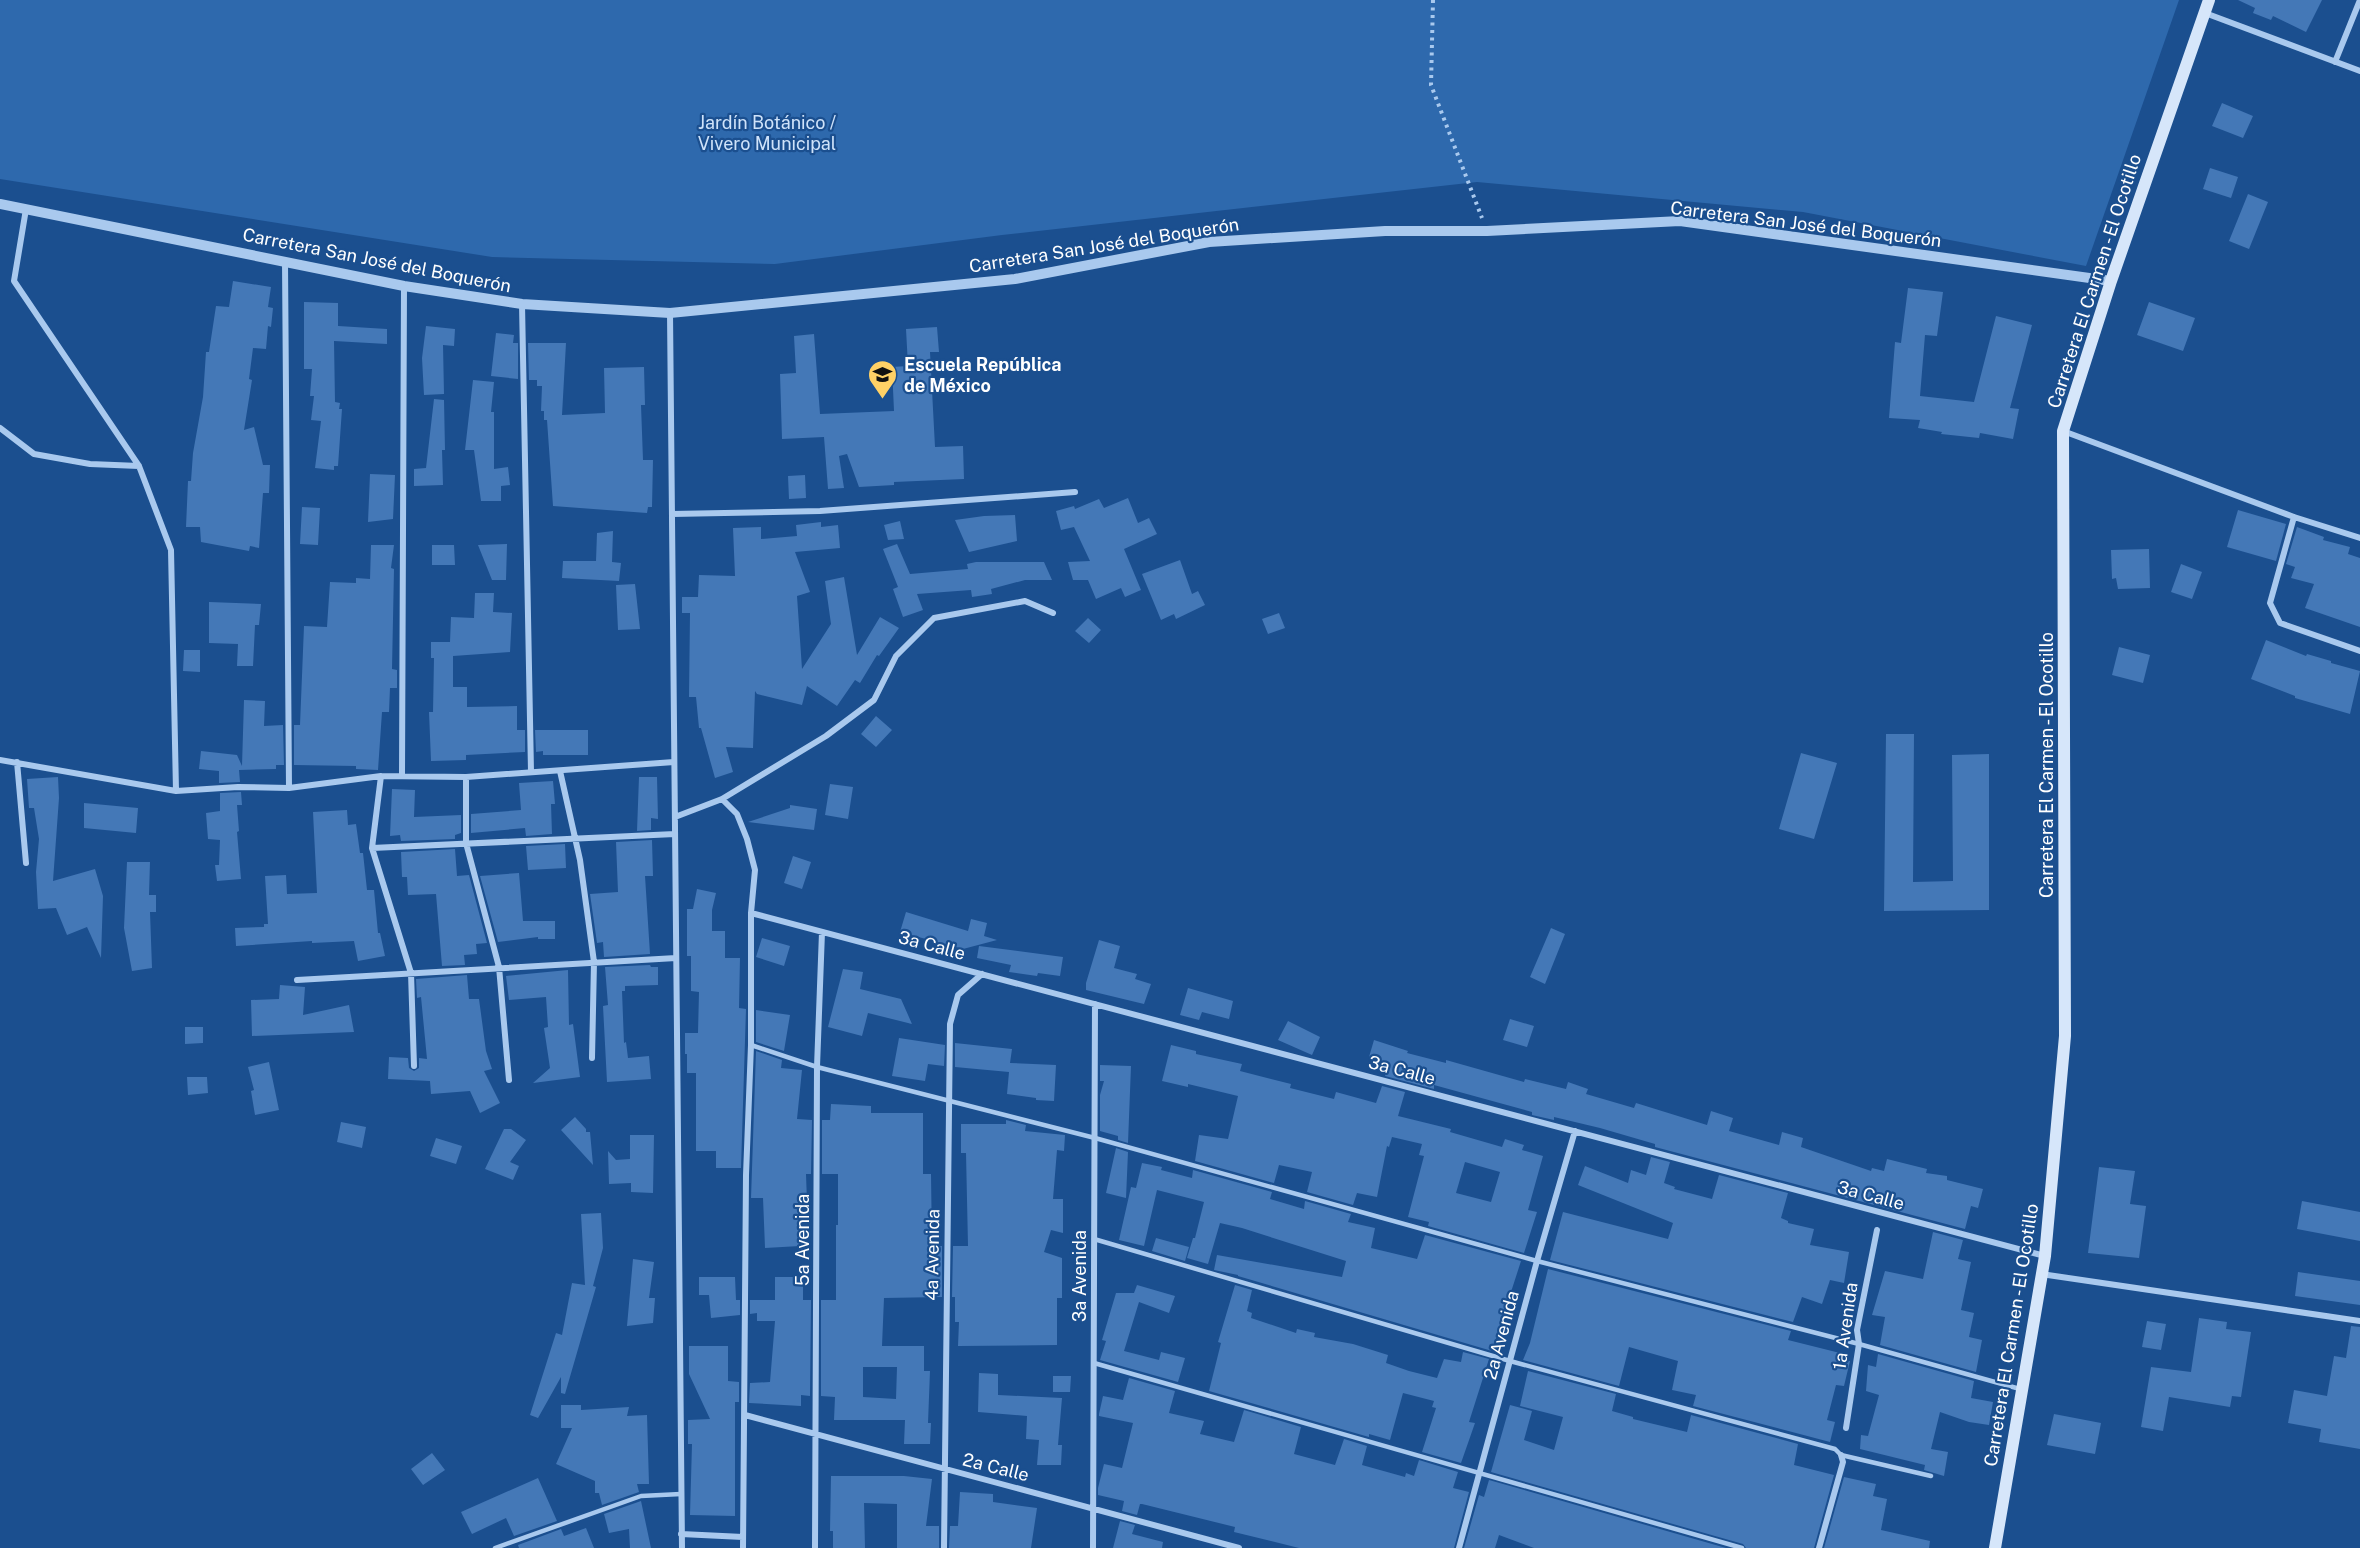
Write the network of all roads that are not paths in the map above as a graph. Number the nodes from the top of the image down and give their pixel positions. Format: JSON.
{"nodes":[{"id":1,"x":2209,"y":0,"type":"edge"},
{"id":2,"x":2360,"y":0,"type":"edge"},
{"id":3,"x":2204,"y":13,"type":"junction"},
{"id":4,"x":2336,"y":62,"type":"junction"},
{"id":5,"x":2360,"y":71,"type":"edge"},
{"id":6,"x":0,"y":204,"type":"edge"},
{"id":7,"x":26,"y":209,"type":"junction"},
{"id":8,"x":285,"y":262,"type":"junction"},
{"id":9,"x":2111,"y":280,"type":"junction"},
{"id":10,"x":404,"y":286,"type":"junction"},
{"id":11,"x":522,"y":304,"type":"junction"},
{"id":12,"x":670,"y":313,"type":"junction"},
{"id":13,"x":0,"y":428,"type":"edge"},
{"id":14,"x":2063,"y":430,"type":"junction"},
{"id":15,"x":138,"y":466,"type":"junction"},
{"id":16,"x":1076,"y":492,"type":"dead end"},
{"id":17,"x":672,"y":514,"type":"junction"},
{"id":18,"x":2294,"y":517,"type":"junction"},
{"id":19,"x":2360,"y":538,"type":"edge"},
{"id":20,"x":1053,"y":614,"type":"dead end"},
{"id":21,"x":2360,"y":651,"type":"edge"},
{"id":22,"x":0,"y":760,"type":"edge"},
{"id":23,"x":17,"y":762,"type":"junction"},
{"id":24,"x":674,"y":762,"type":"junction"},
{"id":25,"x":560,"y":771,"type":"junction"},
{"id":26,"x":531,"y":772,"type":"junction"},
{"id":27,"x":402,"y":775,"type":"junction"},
{"id":28,"x":381,"y":776,"type":"junction"},
{"id":29,"x":466,"y":777,"type":"junction"},
{"id":30,"x":289,"y":788,"type":"junction"},
{"id":31,"x":176,"y":791,"type":"junction"},
{"id":32,"x":722,"y":799,"type":"junction"},
{"id":33,"x":675,"y":817,"type":"junction"},
{"id":34,"x":675,"y":834,"type":"junction"},
{"id":35,"x":574,"y":838,"type":"junction"},
{"id":36,"x":466,"y":843,"type":"junction"},
{"id":37,"x":372,"y":848,"type":"junction"},
{"id":38,"x":26,"y":863,"type":"dead end"},
{"id":39,"x":751,"y":913,"type":"junction"},
{"id":40,"x":822,"y":932,"type":"junction"},
{"id":41,"x":676,"y":958,"type":"junction"},
{"id":42,"x":594,"y":962,"type":"junction"},
{"id":43,"x":499,"y":968,"type":"junction"},
{"id":44,"x":411,"y":973,"type":"junction"},
{"id":45,"x":982,"y":974,"type":"junction"},
{"id":46,"x":297,"y":980,"type":"dead end"},
{"id":47,"x":1095,"y":1004,"type":"junction"},
{"id":48,"x":751,"y":1045,"type":"junction"},
{"id":49,"x":592,"y":1058,"type":"dead end"},
{"id":50,"x":414,"y":1066,"type":"dead end"},
{"id":51,"x":817,"y":1066,"type":"junction"},
{"id":52,"x":509,"y":1080,"type":"dead end"},
{"id":53,"x":950,"y":1100,"type":"junction"},
{"id":54,"x":1575,"y":1131,"type":"junction"},
{"id":55,"x":1095,"y":1138,"type":"junction"},
{"id":56,"x":1877,"y":1230,"type":"dead end"},
{"id":57,"x":1095,"y":1239,"type":"junction"},
{"id":58,"x":2045,"y":1256,"type":"junction"},
{"id":59,"x":1537,"y":1261,"type":"junction"},
{"id":60,"x":2041,"y":1274,"type":"junction"},
{"id":61,"x":2360,"y":1321,"type":"edge"},
{"id":62,"x":1859,"y":1344,"type":"junction"},
{"id":63,"x":1510,"y":1361,"type":"junction"},
{"id":64,"x":1094,"y":1363,"type":"junction"},
{"id":65,"x":2022,"y":1390,"type":"junction"},
{"id":66,"x":745,"y":1415,"type":"junction"},
{"id":67,"x":1846,"y":1428,"type":"dead end"},
{"id":68,"x":816,"y":1435,"type":"junction"},
{"id":69,"x":1841,"y":1455,"type":"junction"},
{"id":70,"x":943,"y":1469,"type":"junction"},
{"id":71,"x":1480,"y":1472,"type":"junction"},
{"id":72,"x":1931,"y":1476,"type":"dead end"},
{"id":73,"x":681,"y":1494,"type":"junction"},
{"id":74,"x":1093,"y":1507,"type":"junction"},
{"id":75,"x":681,"y":1534,"type":"junction"},
{"id":76,"x":743,"y":1537,"type":"junction"},
{"id":77,"x":495,"y":1548,"type":"edge"},
{"id":78,"x":682,"y":1548,"type":"edge"},
{"id":79,"x":743,"y":1548,"type":"edge"},
{"id":80,"x":815,"y":1548,"type":"edge"},
{"id":81,"x":944,"y":1548,"type":"edge"},
{"id":82,"x":1093,"y":1548,"type":"edge"},
{"id":83,"x":1239,"y":1548,"type":"edge"},
{"id":84,"x":1459,"y":1548,"type":"edge"},
{"id":85,"x":1742,"y":1548,"type":"edge"},
{"id":86,"x":1819,"y":1548,"type":"edge"},
{"id":87,"x":1995,"y":1548,"type":"edge"}],
"edges":[{"from":1,"to":3,"type":"main road","name":"Carretera El Carmen - El Ocotillo"},
{"from":2,"to":4,"type":"street"},
{"from":3,"to":4,"type":"street"},
{"from":3,"to":9,"type":"main road","name":"Carretera El Carmen - El Ocotillo"},
{"from":4,"to":5,"type":"street"},
{"from":6,"to":7,"type":"street","name":"Carretera San José del Boquerón"},
{"from":7,"to":8,"type":"street","name":"Carretera San José del Boquerón"},
{"from":7,"to":15,"type":"street"},
{"from":8,"to":10,"type":"street","name":"Carretera San José del Boquerón"},
{"from":8,"to":30,"type":"street"},
{"from":9,"to":12,"type":"street","name":"Carretera San José del Boquerón"},
{"from":9,"to":14,"type":"main road","name":"Carretera El Carmen - El Ocotillo"},
{"from":10,"to":11,"type":"street","name":"Carretera San José del Boquerón"},
{"from":10,"to":27,"type":"street"},
{"from":11,"to":12,"type":"street","name":"Carretera San José del Boquerón"},
{"from":11,"to":26,"type":"street"},
{"from":12,"to":17,"type":"street"},
{"from":13,"to":15,"type":"street"},
{"from":14,"to":18,"type":"street"},
{"from":14,"to":58,"type":"main road","name":"Carretera El Carmen - El Ocotillo"},
{"from":15,"to":31,"type":"street"},
{"from":16,"to":17,"type":"street"},
{"from":17,"to":24,"type":"street"},
{"from":18,"to":19,"type":"street"},
{"from":18,"to":21,"type":"street"},
{"from":20,"to":32,"type":"street"},
{"from":22,"to":23,"type":"street"},
{"from":23,"to":31,"type":"street"},
{"from":23,"to":38,"type":"street"},
{"from":24,"to":25,"type":"street"},
{"from":24,"to":33,"type":"street"},
{"from":25,"to":26,"type":"street"},
{"from":25,"to":35,"type":"street"},
{"from":26,"to":29,"type":"street"},
{"from":27,"to":28,"type":"street"},
{"from":27,"to":29,"type":"street"},
{"from":28,"to":30,"type":"street"},
{"from":28,"to":37,"type":"street"},
{"from":29,"to":36,"type":"street"},
{"from":30,"to":31,"type":"street"},
{"from":32,"to":33,"type":"street"},
{"from":32,"to":39,"type":"street"},
{"from":33,"to":34,"type":"street"},
{"from":34,"to":35,"type":"street"},
{"from":34,"to":41,"type":"street"},
{"from":35,"to":36,"type":"street"},
{"from":35,"to":42,"type":"street"},
{"from":36,"to":37,"type":"street"},
{"from":36,"to":43,"type":"street"},
{"from":37,"to":44,"type":"street"},
{"from":39,"to":40,"type":"street","name":"3a Calle"},
{"from":39,"to":48,"type":"street"},
{"from":40,"to":45,"type":"street","name":"3a Calle"},
{"from":40,"to":51,"type":"street","name":"5a Avenida"},
{"from":41,"to":42,"type":"street"},
{"from":41,"to":73,"type":"street"},
{"from":42,"to":43,"type":"street"},
{"from":42,"to":49,"type":"street"},
{"from":43,"to":44,"type":"street"},
{"from":43,"to":52,"type":"street"},
{"from":44,"to":46,"type":"street"},
{"from":44,"to":50,"type":"street"},
{"from":45,"to":47,"type":"street","name":"3a Calle"},
{"from":45,"to":53,"type":"street","name":"4a Avenida"},
{"from":47,"to":54,"type":"street","name":"3a Calle"},
{"from":47,"to":55,"type":"street","name":"3a Avenida"},
{"from":48,"to":51,"type":"lane"},
{"from":48,"to":66,"type":"street"},
{"from":51,"to":53,"type":"lane"},
{"from":51,"to":68,"type":"street","name":"5a Avenida"},
{"from":53,"to":55,"type":"lane"},
{"from":53,"to":70,"type":"street","name":"4a Avenida"},
{"from":54,"to":58,"type":"street","name":"3a Calle"},
{"from":54,"to":59,"type":"street","name":"2a Avenida"},
{"from":55,"to":57,"type":"street","name":"3a Avenida"},
{"from":55,"to":59,"type":"lane"},
{"from":56,"to":62,"type":"street","name":"1a Avenida"},
{"from":57,"to":63,"type":"lane"},
{"from":57,"to":64,"type":"street","name":"3a Avenida"},
{"from":58,"to":60,"type":"main road","name":"Carretera El Carmen - El Ocotillo"},
{"from":59,"to":62,"type":"lane"},
{"from":59,"to":63,"type":"street","name":"2a Avenida"},
{"from":60,"to":61,"type":"street"},
{"from":60,"to":65,"type":"main road","name":"Carretera El Carmen - El Ocotillo"},
{"from":62,"to":65,"type":"lane"},
{"from":62,"to":67,"type":"street","name":"1a Avenida"},
{"from":63,"to":69,"type":"lane"},
{"from":63,"to":71,"type":"street","name":"2a Avenida"},
{"from":64,"to":71,"type":"lane"},
{"from":64,"to":74,"type":"street","name":"3a Avenida"},
{"from":65,"to":87,"type":"main road","name":"Carretera El Carmen - El Ocotillo"},
{"from":66,"to":68,"type":"street","name":"2a Calle"},
{"from":66,"to":76,"type":"street"},
{"from":68,"to":70,"type":"street","name":"2a Calle"},
{"from":68,"to":80,"type":"street","name":"5a Avenida"},
{"from":69,"to":72,"type":"lane"},
{"from":69,"to":86,"type":"street"},
{"from":70,"to":74,"type":"street","name":"2a Calle"},
{"from":70,"to":81,"type":"street","name":"4a Avenida"},
{"from":71,"to":84,"type":"street","name":"2a Avenida"},
{"from":71,"to":85,"type":"lane"},
{"from":73,"to":75,"type":"street"},
{"from":73,"to":77,"type":"lane"},
{"from":74,"to":82,"type":"street","name":"3a Avenida"},
{"from":74,"to":83,"type":"street","name":"2a Calle"},
{"from":75,"to":76,"type":"street"},
{"from":75,"to":78,"type":"street"},
{"from":76,"to":79,"type":"street"}]}
